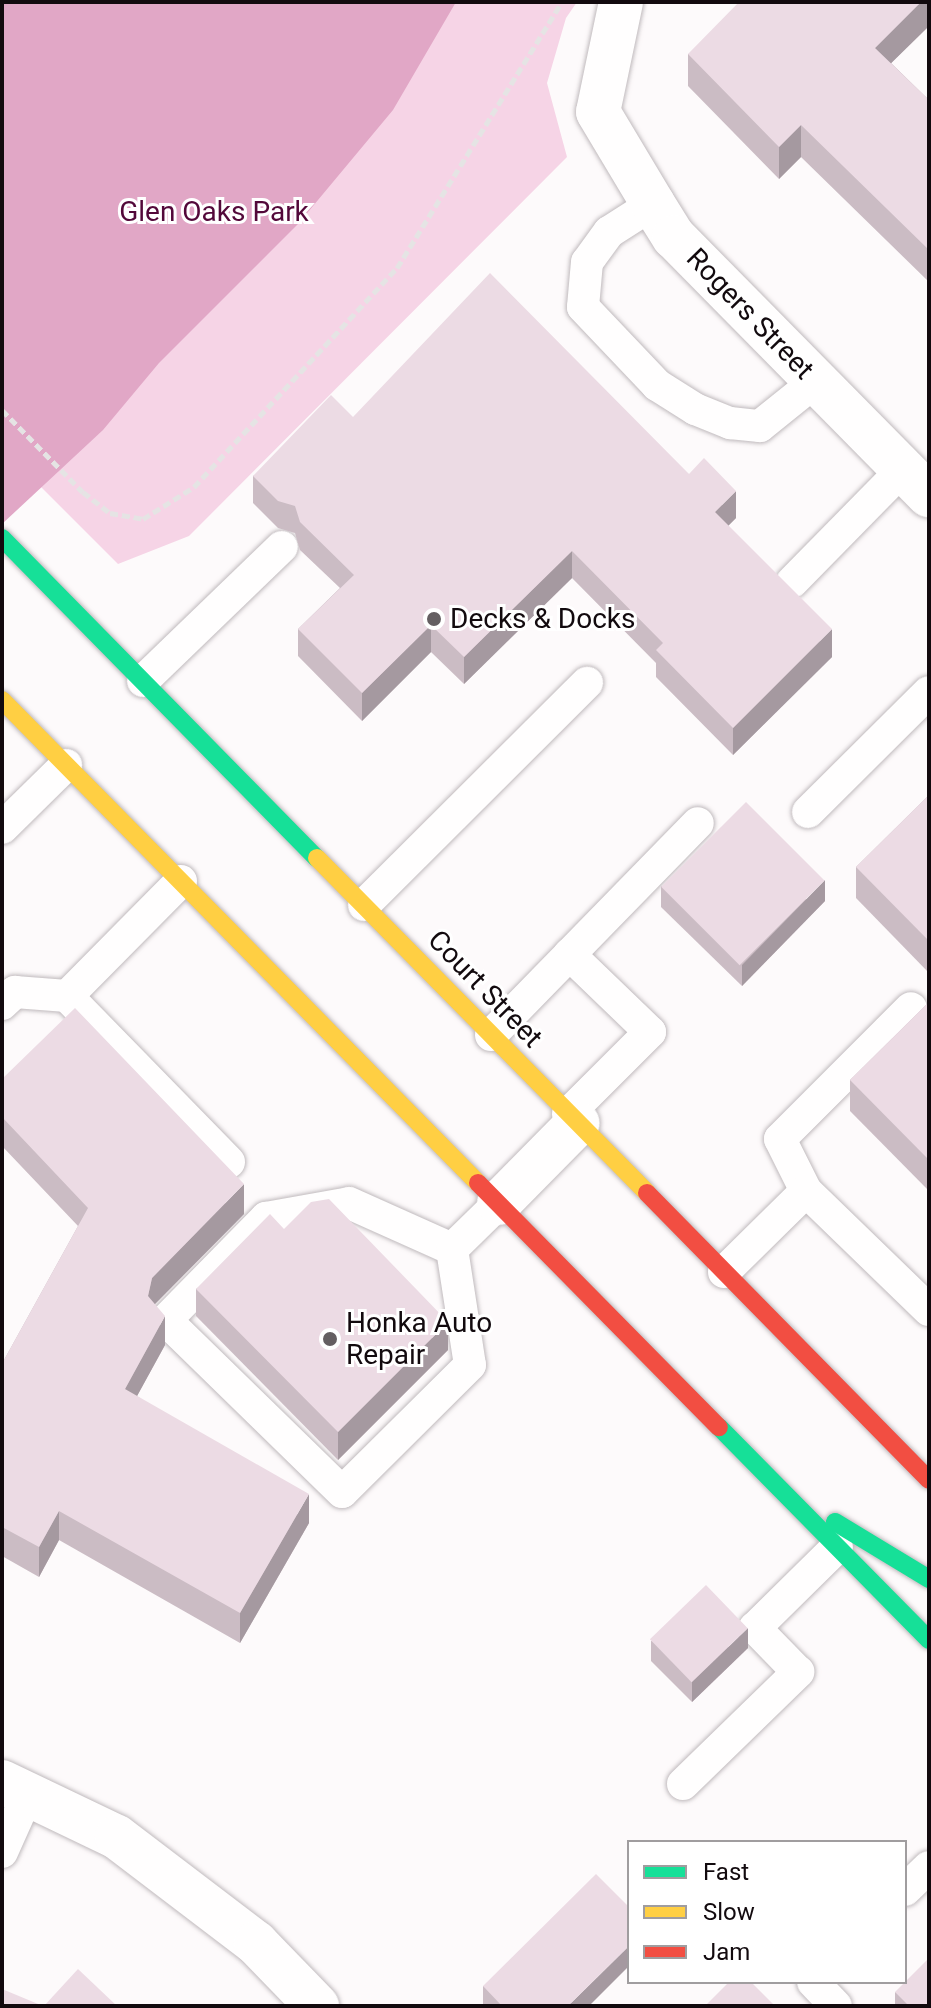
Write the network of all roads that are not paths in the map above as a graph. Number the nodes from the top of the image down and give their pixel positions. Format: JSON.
{"nodes":[{"id":1,"x":621,"y":2,"type":"edge"},
{"id":2,"x":653,"y":204,"type":"junction"},
{"id":3,"x":816,"y":381,"type":"junction"},
{"id":4,"x":916,"y":483,"type":"edge"},
{"id":5,"x":2,"y":538,"type":"edge"},
{"id":6,"x":282,"y":547,"type":"dead end"},
{"id":7,"x":792,"y":582,"type":"dead end"},
{"id":8,"x":143,"y":681,"type":"junction"},
{"id":9,"x":587,"y":683,"type":"dead end"},
{"id":10,"x":929,"y":692,"type":"edge"},
{"id":11,"x":2,"y":700,"type":"edge"},
{"id":12,"x":66,"y":765,"type":"junction"},
{"id":13,"x":808,"y":812,"type":"dead end"},
{"id":14,"x":698,"y":823,"type":"dead end"},
{"id":15,"x":2,"y":828,"type":"edge"},
{"id":16,"x":181,"y":881,"type":"junction"},
{"id":17,"x":364,"y":905,"type":"junction"},
{"id":18,"x":569,"y":954,"type":"junction"},
{"id":19,"x":67,"y":996,"type":"junction"},
{"id":20,"x":2,"y":1004,"type":"edge"},
{"id":21,"x":911,"y":1008,"type":"dead end"},
{"id":22,"x":491,"y":1035,"type":"junction"},
{"id":23,"x":573,"y":1118,"type":"junction"},
{"id":24,"x":229,"y":1162,"type":"dead end"},
{"id":25,"x":806,"y":1191,"type":"junction"},
{"id":26,"x":499,"y":1203,"type":"junction"},
{"id":27,"x":452,"y":1249,"type":"junction"},
{"id":28,"x":724,"y":1272,"type":"junction"},
{"id":29,"x":929,"y":1310,"type":"edge"},
{"id":30,"x":929,"y":1480,"type":"edge"},
{"id":31,"x":775,"y":1485,"type":"junction"},
{"id":32,"x":837,"y":1547,"type":"junction"},
{"id":33,"x":929,"y":1579,"type":"edge"},
{"id":34,"x":929,"y":1640,"type":"edge"},
{"id":35,"x":683,"y":1784,"type":"dead end"},
{"id":36,"x":15,"y":1788,"type":"edge"},
{"id":37,"x":2,"y":1852,"type":"edge"},
{"id":38,"x":929,"y":1867,"type":"edge"},
{"id":39,"x":907,"y":1888,"type":"edge"},
{"id":40,"x":815,"y":1984,"type":"edge"},
{"id":41,"x":317,"y":2006,"type":"edge"},
{"id":42,"x":836,"y":2006,"type":"edge"}],
"edges":[{"from":1,"to":2,"type":"street","name":"Rogers Street"},
{"from":2,"to":3,"type":"street","name":"Rogers Street"},
{"from":2,"to":3,"type":"lane"},
{"from":3,"to":4,"type":"street","name":"Rogers Street"},
{"from":4,"to":7,"type":"lane"},
{"from":5,"to":8,"type":"main road","name":"Court Street"},
{"from":6,"to":8,"type":"lane"},
{"from":8,"to":17,"type":"main road","name":"Court Street"},
{"from":9,"to":17,"type":"lane"},
{"from":10,"to":13,"type":"lane"},
{"from":11,"to":12,"type":"main road"},
{"from":12,"to":15,"type":"lane"},
{"from":12,"to":16,"type":"main road"},
{"from":14,"to":18,"type":"lane"},
{"from":16,"to":19,"type":"lane"},
{"from":16,"to":26,"type":"main road"},
{"from":17,"to":22,"type":"main road","name":"Court Street"},
{"from":18,"to":22,"type":"lane"},
{"from":18,"to":23,"type":"lane"},
{"from":19,"to":20,"type":"lane"},
{"from":19,"to":24,"type":"lane"},
{"from":21,"to":25,"type":"lane"},
{"from":22,"to":23,"type":"main road","name":"Court Street"},
{"from":23,"to":26,"type":"street"},
{"from":23,"to":28,"type":"main road","name":"Court Street"},
{"from":25,"to":28,"type":"lane"},
{"from":25,"to":29,"type":"lane"},
{"from":26,"to":27,"type":"lane"},
{"from":26,"to":31,"type":"main road"},
{"from":27,"to":27,"type":"lane"},
{"from":28,"to":30,"type":"main road","name":"Court Street"},
{"from":31,"to":32,"type":"main road"},
{"from":31,"to":33,"type":"main road"},
{"from":32,"to":34,"type":"main road"},
{"from":32,"to":35,"type":"lane"},
{"from":36,"to":37,"type":"lane"},
{"from":36,"to":41,"type":"street"},
{"from":38,"to":39,"type":"lane"},
{"from":40,"to":42,"type":"lane"}]}
